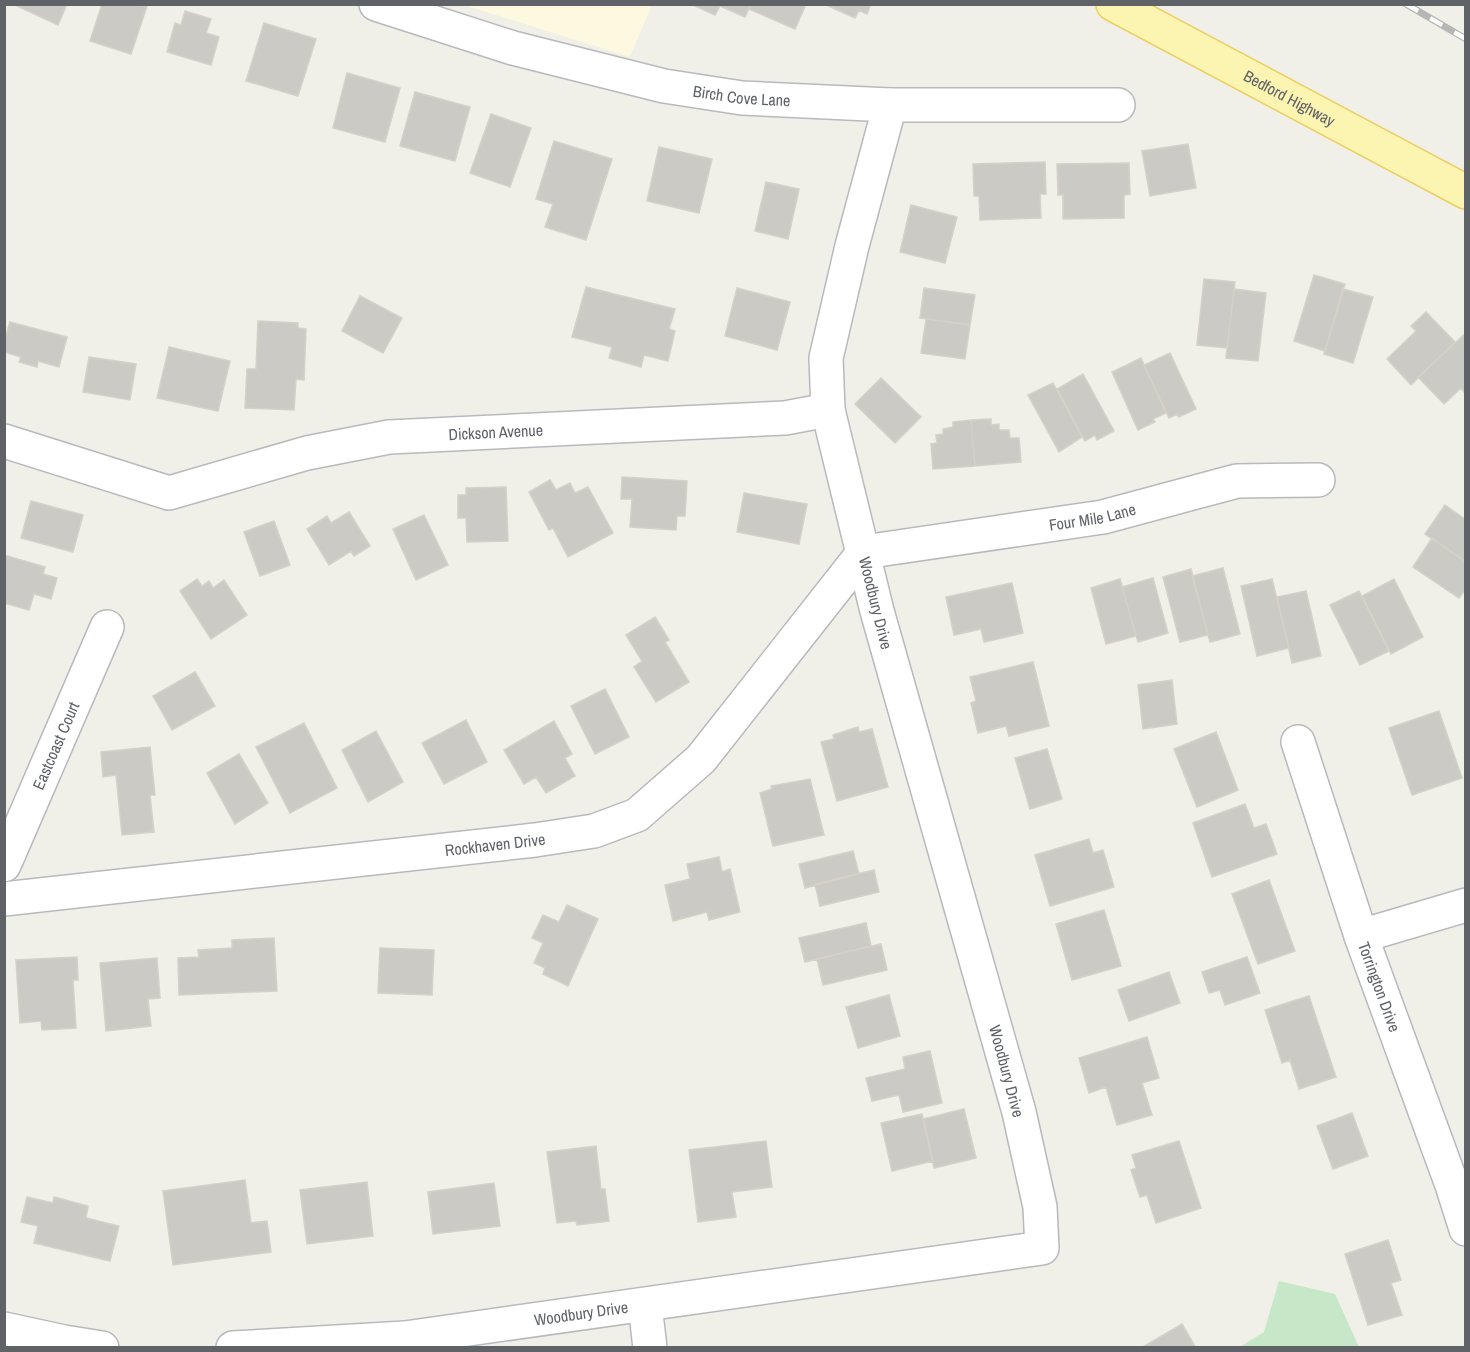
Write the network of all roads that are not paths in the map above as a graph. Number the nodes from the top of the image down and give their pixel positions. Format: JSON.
{"nodes":[{"id":1,"x":376,"y":4,"type":"edge"},
{"id":2,"x":1113,"y":4,"type":"edge"},
{"id":3,"x":890,"y":105,"type":"junction"},
{"id":4,"x":1118,"y":105,"type":"dead end"},
{"id":5,"x":1466,"y":192,"type":"edge"},
{"id":6,"x":828,"y":410,"type":"junction"},
{"id":7,"x":4,"y":441,"type":"edge"},
{"id":8,"x":1318,"y":480,"type":"dead end"},
{"id":9,"x":864,"y":552,"type":"junction"},
{"id":10,"x":107,"y":627,"type":"dead end"},
{"id":11,"x":1298,"y":742,"type":"dead end"},
{"id":12,"x":4,"y":865,"type":"edge"},
{"id":13,"x":4,"y":899,"type":"edge"},
{"id":14,"x":1466,"y":905,"type":"edge"},
{"id":15,"x":1361,"y":936,"type":"junction"},
{"id":16,"x":1466,"y":1229,"type":"edge"},
{"id":17,"x":645,"y":1305,"type":"junction"},
{"id":18,"x":4,"y":1329,"type":"edge"},
{"id":19,"x":102,"y":1347,"type":"edge"},
{"id":20,"x":233,"y":1347,"type":"edge"},
{"id":21,"x":650,"y":1347,"type":"edge"}],
"edges":[{"from":1,"to":3,"type":"street","name":"Birch Cove Lane"},
{"from":2,"to":5,"type":"main road","name":"Bedford Highway"},
{"from":3,"to":4,"type":"street","name":"Birch Cove Lane"},
{"from":3,"to":6,"type":"street","name":"Woodbury Drive"},
{"from":6,"to":7,"type":"street","name":"Dickson Avenue"},
{"from":6,"to":9,"type":"street","name":"Woodbury Drive"},
{"from":8,"to":9,"type":"street","name":"Four Mile Lane"},
{"from":9,"to":13,"type":"street","name":"Rockhaven Drive"},
{"from":9,"to":17,"type":"street","name":"Woodbury Drive"},
{"from":10,"to":12,"type":"street","name":"Eastcoast Court"},
{"from":11,"to":15,"type":"street","name":"Torrington Drive"},
{"from":14,"to":15,"type":"street"},
{"from":15,"to":16,"type":"street","name":"Torrington Drive"},
{"from":17,"to":20,"type":"street","name":"Woodbury Drive"},
{"from":17,"to":21,"type":"street"},
{"from":18,"to":19,"type":"street"}]}
